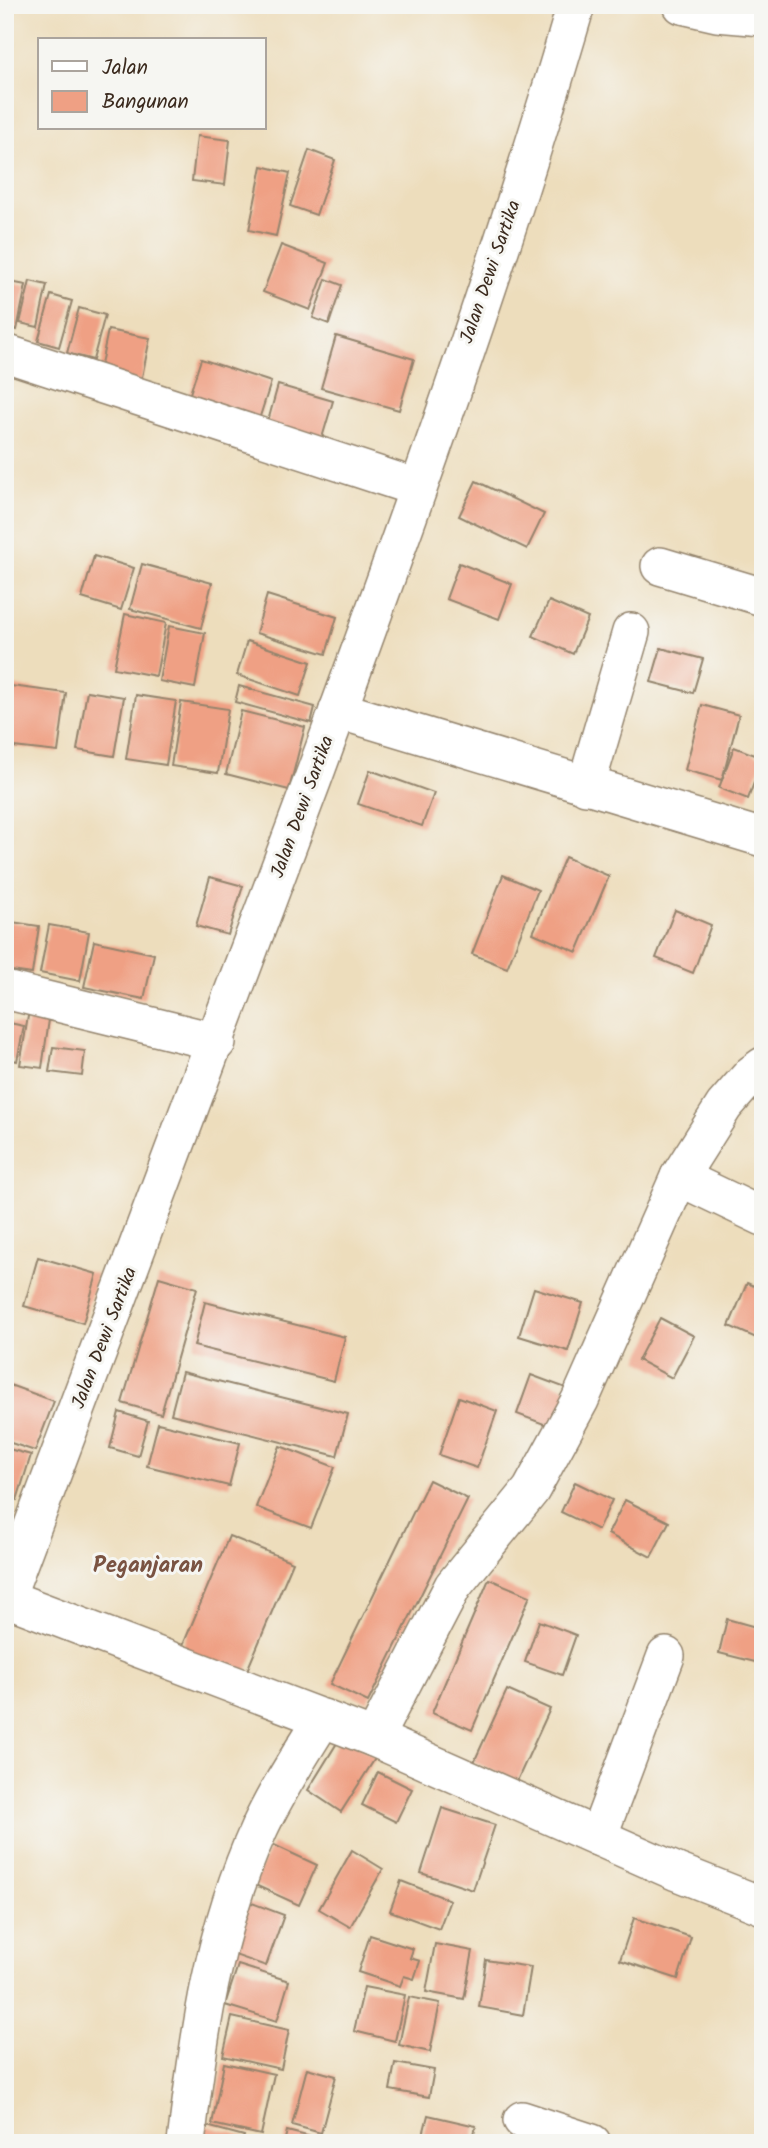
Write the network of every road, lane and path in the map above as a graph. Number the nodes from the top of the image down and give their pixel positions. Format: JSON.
{"nodes":[{"id":1,"x":576,"y":5,"type":"edge"},
{"id":2,"x":682,"y":5,"type":"edge"},
{"id":3,"x":763,"y":17,"type":"edge"},
{"id":4,"x":5,"y":354,"type":"edge"},
{"id":5,"x":418,"y":488,"type":"junction"},
{"id":6,"x":660,"y":566,"type":"dead end"},
{"id":7,"x":763,"y":597,"type":"edge"},
{"id":8,"x":631,"y":632,"type":"dead end"},
{"id":9,"x":338,"y":710,"type":"junction"},
{"id":10,"x":586,"y":786,"type":"junction"},
{"id":11,"x":763,"y":838,"type":"edge"},
{"id":12,"x":5,"y":990,"type":"edge"},
{"id":13,"x":217,"y":1042,"type":"junction"},
{"id":14,"x":763,"y":1066,"type":"edge"},
{"id":15,"x":679,"y":1177,"type":"junction"},
{"id":16,"x":763,"y":1217,"type":"edge"},
{"id":17,"x":6,"y":1599,"type":"edge"},
{"id":18,"x":666,"y":1656,"type":"dead end"},
{"id":19,"x":323,"y":1718,"type":"junction"},
{"id":20,"x":374,"y":1738,"type":"junction"},
{"id":21,"x":598,"y":1837,"type":"junction"},
{"id":22,"x":763,"y":1906,"type":"edge"},
{"id":23,"x":522,"y":2120,"type":"dead end"},
{"id":24,"x":186,"y":2143,"type":"edge"},
{"id":25,"x":592,"y":2143,"type":"edge"}],
"edges":[{"from":1,"to":5,"type":"street","name":"Jalan Dewi Sartika"},
{"from":2,"to":3,"type":"street"},
{"from":4,"to":5,"type":"street"},
{"from":5,"to":9,"type":"street","name":"Jalan Dewi Sartika"},
{"from":6,"to":7,"type":"street"},
{"from":8,"to":10,"type":"street"},
{"from":9,"to":10,"type":"street"},
{"from":9,"to":13,"type":"street","name":"Jalan Dewi Sartika"},
{"from":10,"to":11,"type":"street"},
{"from":12,"to":13,"type":"street"},
{"from":13,"to":17,"type":"street","name":"Jalan Dewi Sartika"},
{"from":14,"to":15,"type":"street"},
{"from":15,"to":16,"type":"street"},
{"from":15,"to":20,"type":"street"},
{"from":17,"to":19,"type":"street"},
{"from":18,"to":21,"type":"street"},
{"from":19,"to":20,"type":"street"},
{"from":19,"to":24,"type":"street"},
{"from":20,"to":21,"type":"street"},
{"from":21,"to":22,"type":"street"},
{"from":23,"to":25,"type":"street"}]}
